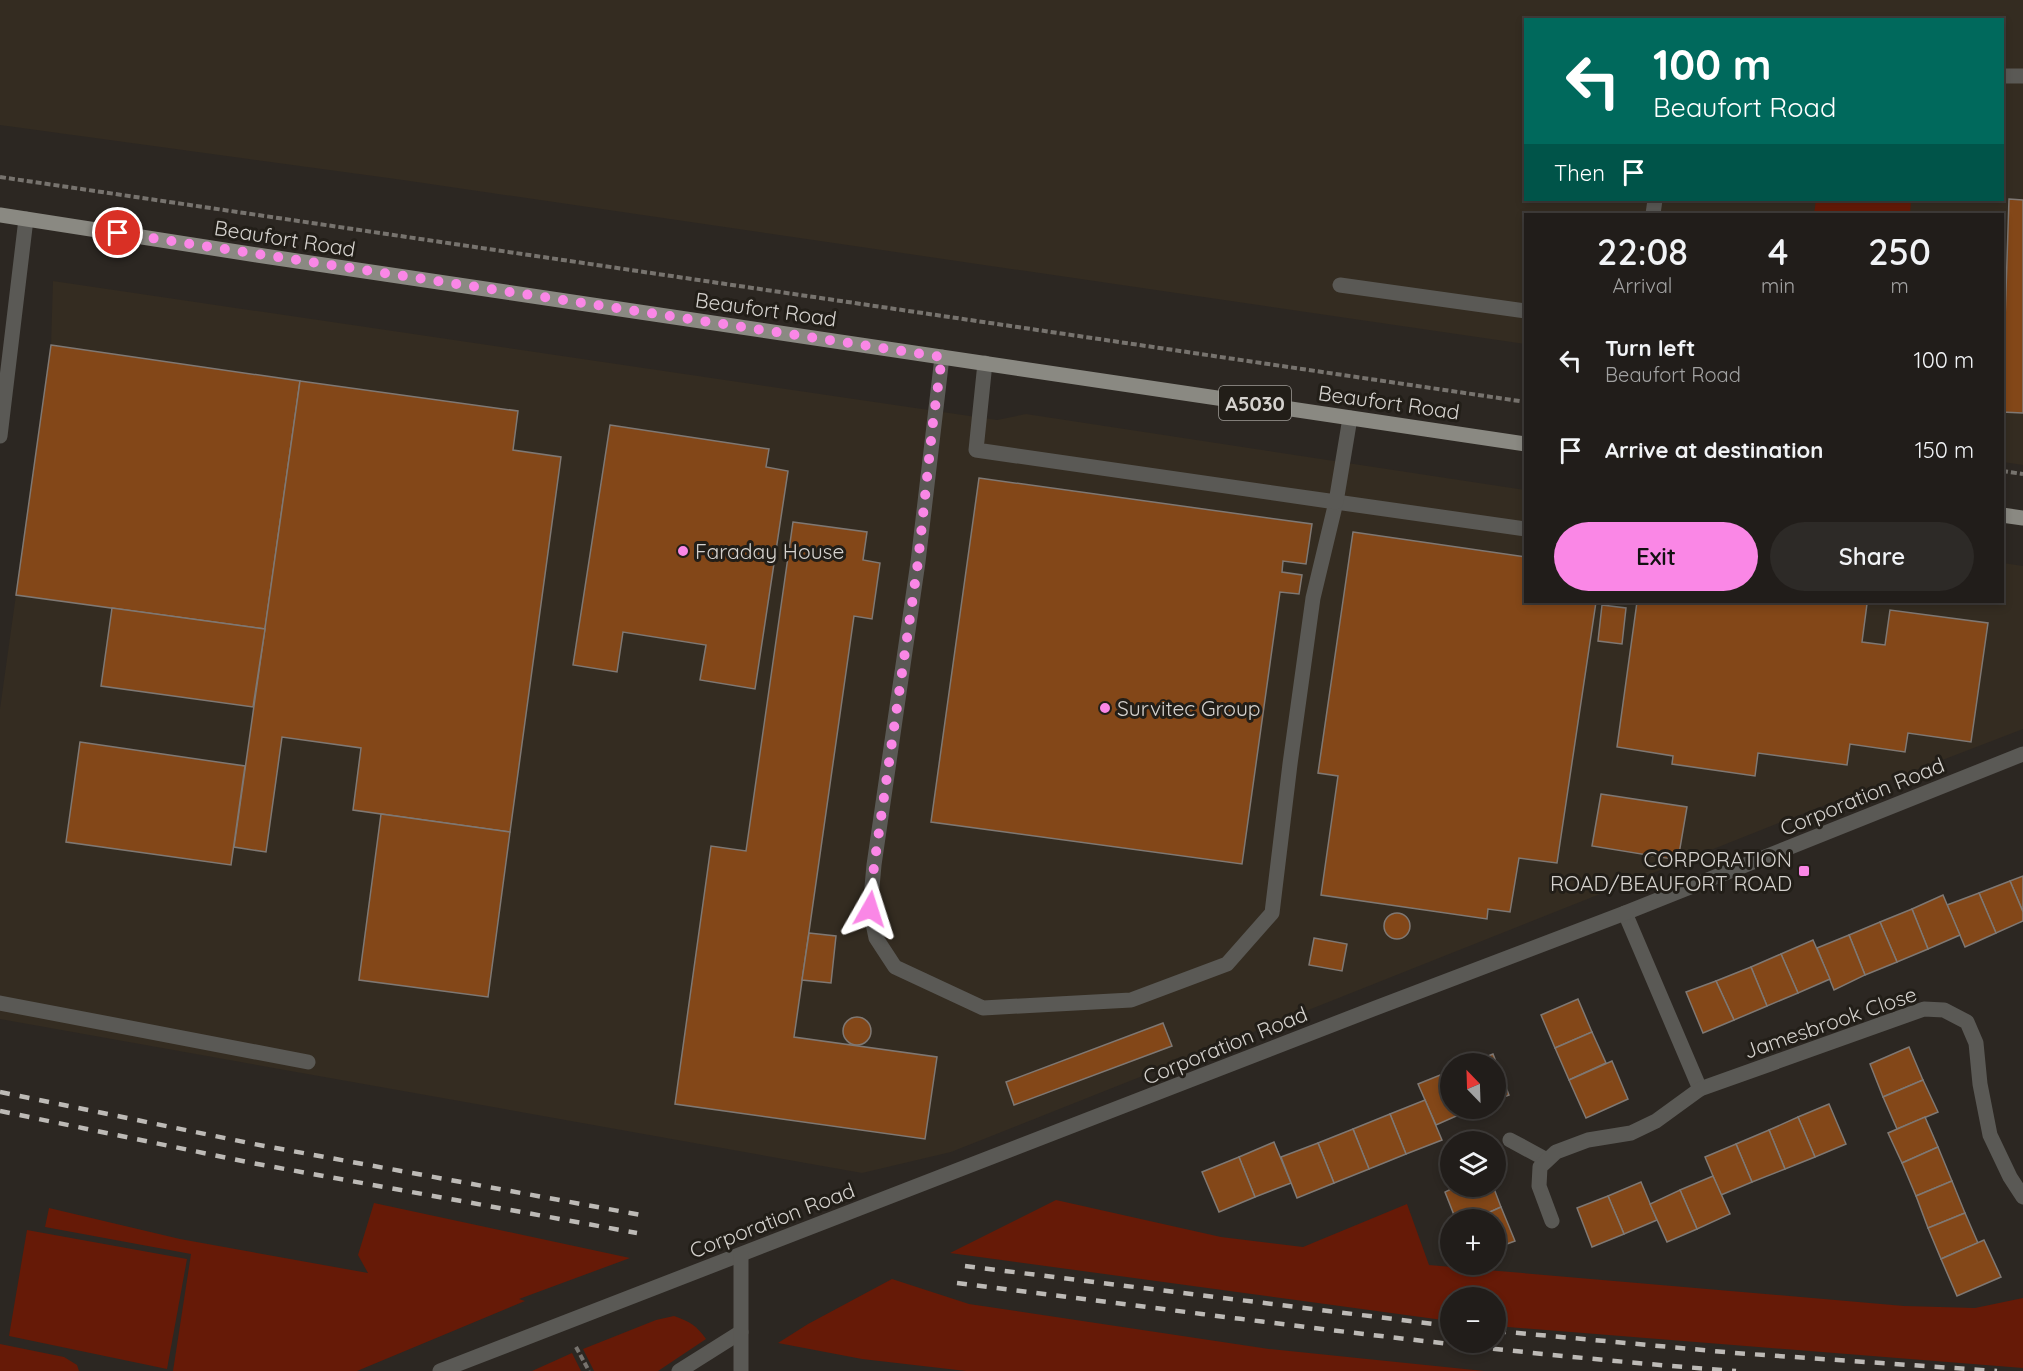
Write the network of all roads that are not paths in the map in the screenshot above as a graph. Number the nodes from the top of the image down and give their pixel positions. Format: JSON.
{"nodes":[{"id":1,"x":2004,"y":76,"type":"edge"},
{"id":2,"x":2023,"y":76,"type":"edge"},
{"id":3,"x":0,"y":215,"type":"edge"},
{"id":4,"x":26,"y":219,"type":"junction"},
{"id":5,"x":1340,"y":285,"type":"dead end"},
{"id":6,"x":1524,"y":311,"type":"edge"},
{"id":7,"x":942,"y":357,"type":"junction"},
{"id":8,"x":985,"y":363,"type":"junction"},
{"id":9,"x":1350,"y":418,"type":"junction"},
{"id":10,"x":0,"y":436,"type":"edge"},
{"id":11,"x":1524,"y":444,"type":"edge"},
{"id":12,"x":1336,"y":501,"type":"junction"},
{"id":13,"x":2004,"y":515,"type":"edge"},
{"id":14,"x":2023,"y":518,"type":"edge"},
{"id":15,"x":1524,"y":529,"type":"edge"},
{"id":16,"x":2023,"y":754,"type":"edge"},
{"id":17,"x":1625,"y":913,"type":"junction"},
{"id":18,"x":0,"y":1003,"type":"edge"},
{"id":19,"x":308,"y":1062,"type":"dead end"},
{"id":20,"x":1700,"y":1089,"type":"junction"},
{"id":21,"x":1510,"y":1140,"type":"dead end"},
{"id":22,"x":1547,"y":1160,"type":"junction"},
{"id":23,"x":2023,"y":1197,"type":"edge"},
{"id":24,"x":1552,"y":1221,"type":"dead end"},
{"id":25,"x":741,"y":1255,"type":"junction"},
{"id":26,"x":741,"y":1332,"type":"junction"},
{"id":27,"x":440,"y":1371,"type":"edge"},
{"id":28,"x":680,"y":1371,"type":"edge"},
{"id":29,"x":741,"y":1371,"type":"edge"}],
"edges":[{"from":1,"to":2,"type":"street"},
{"from":3,"to":4,"type":"main road","name":"Beaufort Road","number":"A5030"},
{"from":4,"to":7,"type":"main road","name":"Beaufort Road","number":"A5030"},
{"from":4,"to":10,"type":"street"},
{"from":5,"to":6,"type":"street"},
{"from":7,"to":8,"type":"main road","name":"Beaufort Road","number":"A5030"},
{"from":7,"to":12,"type":"street"},
{"from":8,"to":9,"type":"main road","name":"Beaufort Road","number":"A5030"},
{"from":8,"to":12,"type":"street"},
{"from":9,"to":11,"type":"main road","name":"Beaufort Road","number":"A5030"},
{"from":9,"to":12,"type":"street"},
{"from":12,"to":15,"type":"street"},
{"from":13,"to":14,"type":"main road"},
{"from":16,"to":17,"type":"street","name":"Corporation Road"},
{"from":17,"to":20,"type":"street"},
{"from":17,"to":25,"type":"street","name":"Corporation Road"},
{"from":18,"to":19,"type":"street"},
{"from":20,"to":22,"type":"street","name":"Jamesbrook Close"},
{"from":20,"to":23,"type":"street","name":"Jamesbrook Close"},
{"from":21,"to":22,"type":"street"},
{"from":22,"to":24,"type":"street"},
{"from":25,"to":26,"type":"street"},
{"from":25,"to":27,"type":"street","name":"Corporation Road"},
{"from":26,"to":28,"type":"street"},
{"from":26,"to":29,"type":"street"}]}
